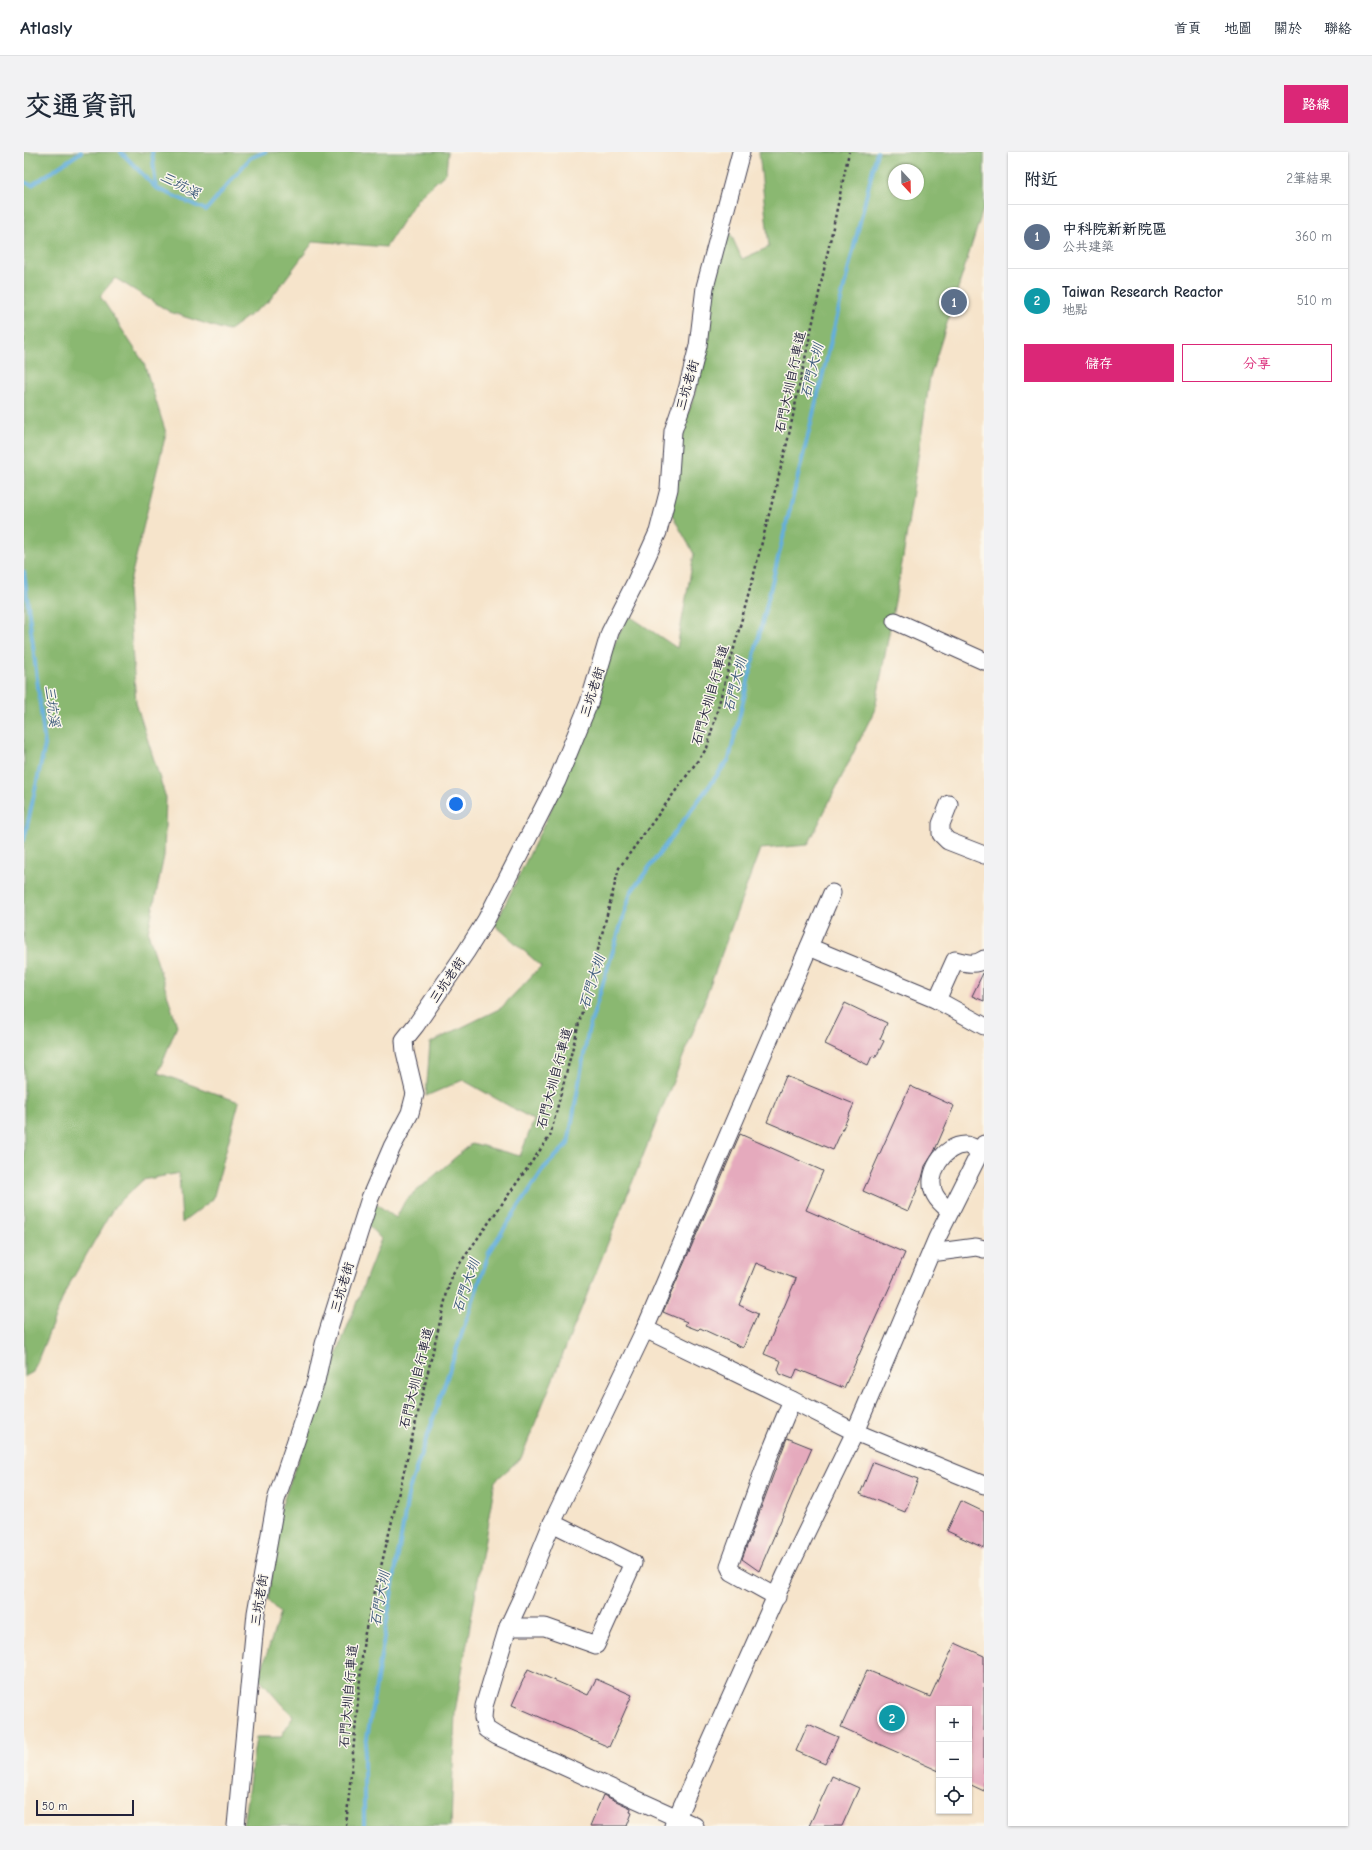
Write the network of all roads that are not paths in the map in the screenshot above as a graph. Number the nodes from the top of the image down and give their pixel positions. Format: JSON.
{"nodes":[{"id":1,"x":741,"y":152,"type":"edge"},
{"id":2,"x":895,"y":621,"type":"dead end"},
{"id":3,"x":984,"y":661,"type":"edge"},
{"id":4,"x":949,"y":804,"type":"dead end"},
{"id":5,"x":984,"y":855,"type":"edge"},
{"id":6,"x":832,"y":893,"type":"dead end"},
{"id":7,"x":809,"y":947,"type":"junction"},
{"id":8,"x":984,"y":959,"type":"edge"},
{"id":9,"x":937,"y":1000,"type":"junction"},
{"id":10,"x":984,"y":1026,"type":"edge"},
{"id":11,"x":982,"y":1147,"type":"edge"},
{"id":12,"x":950,"y":1211,"type":"junction"},
{"id":13,"x":984,"y":1249,"type":"edge"},
{"id":14,"x":931,"y":1253,"type":"junction"},
{"id":15,"x":644,"y":1329,"type":"junction"},
{"id":16,"x":792,"y":1400,"type":"junction"},
{"id":17,"x":855,"y":1432,"type":"junction"},
{"id":18,"x":984,"y":1485,"type":"edge"},
{"id":19,"x":552,"y":1523,"type":"junction"},
{"id":20,"x":777,"y":1597,"type":"junction"},
{"id":21,"x":508,"y":1626,"type":"junction"},
{"id":22,"x":675,"y":1822,"type":"edge"},
{"id":23,"x":236,"y":1826,"type":"edge"},
{"id":24,"x":695,"y":1826,"type":"edge"}],
"edges":[{"from":1,"to":23,"type":"lane","name":"三坑老街"},
{"from":2,"to":3,"type":"lane"},
{"from":4,"to":5,"type":"lane"},
{"from":6,"to":7,"type":"lane"},
{"from":7,"to":9,"type":"lane"},
{"from":7,"to":15,"type":"lane"},
{"from":8,"to":9,"type":"lane"},
{"from":9,"to":10,"type":"lane"},
{"from":11,"to":12,"type":"lane"},
{"from":11,"to":12,"type":"lane"},
{"from":12,"to":14,"type":"lane"},
{"from":13,"to":14,"type":"lane"},
{"from":14,"to":17,"type":"lane"},
{"from":15,"to":16,"type":"lane"},
{"from":15,"to":19,"type":"lane"},
{"from":16,"to":17,"type":"lane"},
{"from":16,"to":20,"type":"lane"},
{"from":17,"to":18,"type":"lane"},
{"from":17,"to":20,"type":"lane"},
{"from":19,"to":21,"type":"lane"},
{"from":19,"to":21,"type":"lane"},
{"from":20,"to":22,"type":"lane"},
{"from":21,"to":22,"type":"lane"},
{"from":22,"to":24,"type":"lane"}]}
